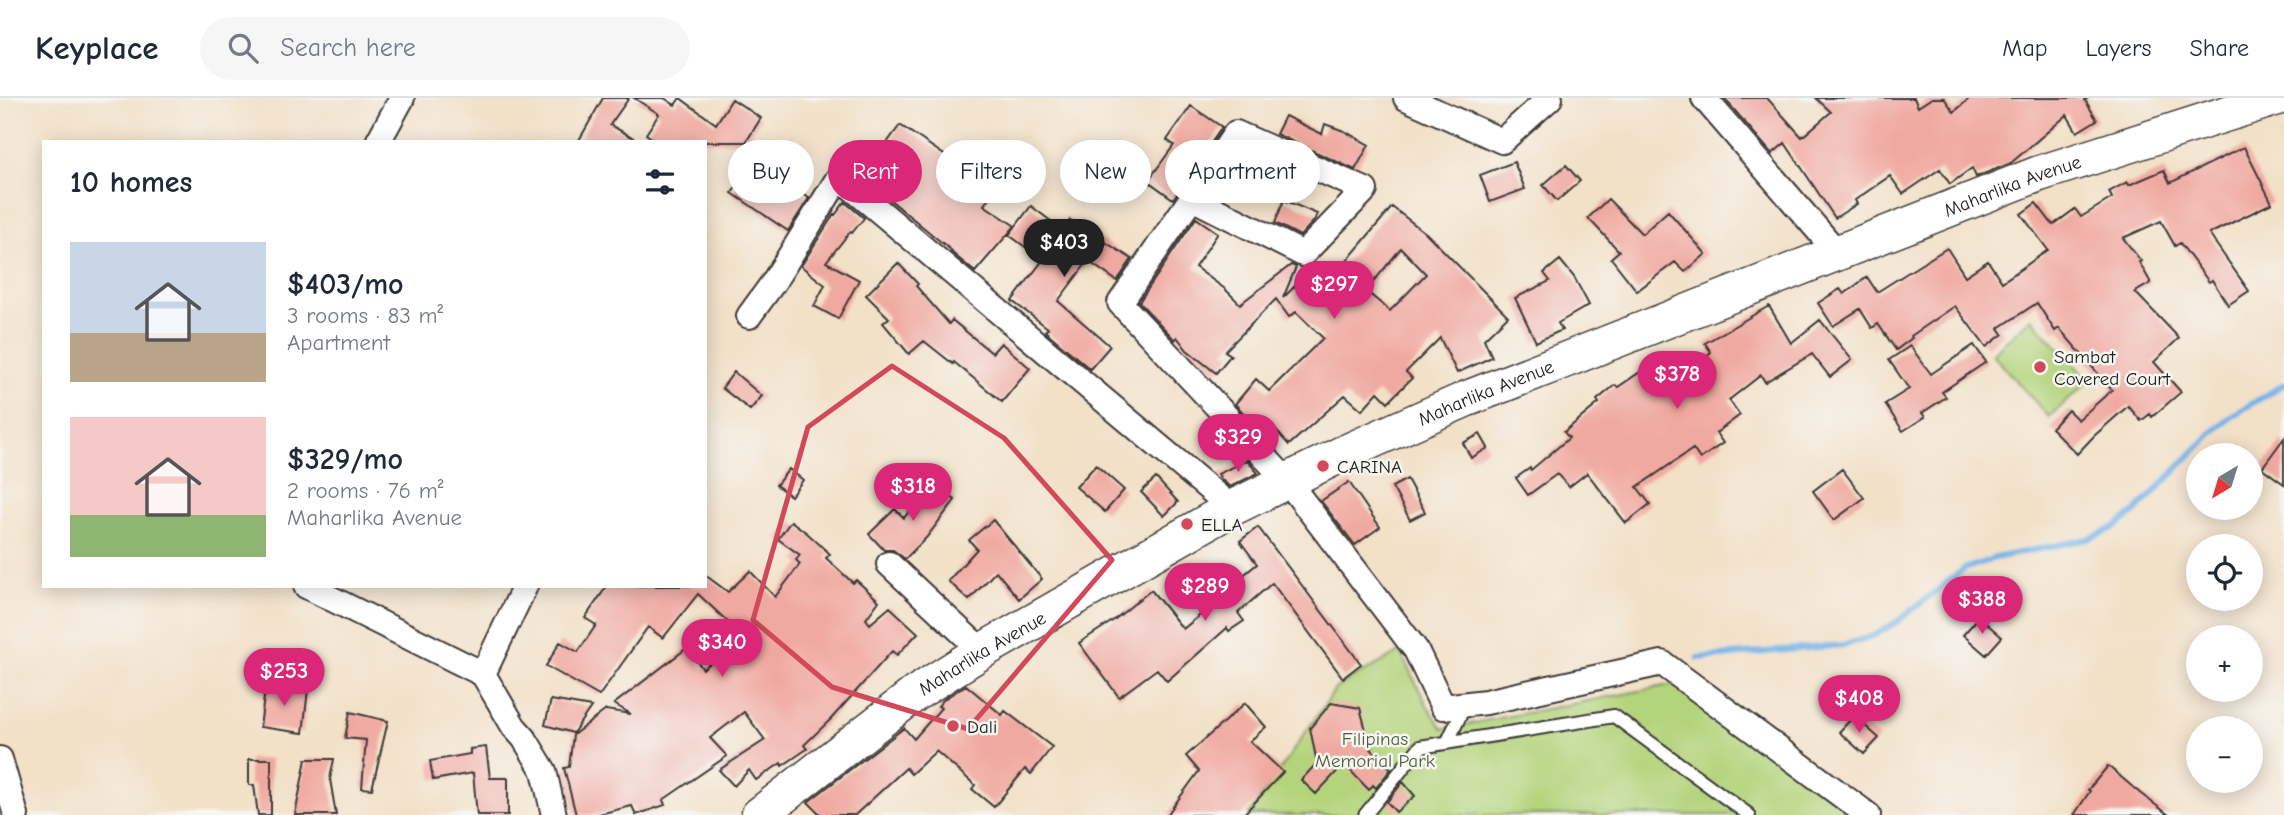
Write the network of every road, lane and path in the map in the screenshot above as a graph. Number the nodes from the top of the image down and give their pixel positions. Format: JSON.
{"nodes":[{"id":1,"x":402,"y":98,"type":"edge"},
{"id":2,"x":1407,"y":98,"type":"edge"},
{"id":3,"x":1549,"y":98,"type":"edge"},
{"id":4,"x":1704,"y":98,"type":"edge"},
{"id":5,"x":2276,"y":98,"type":"edge"},
{"id":6,"x":2235,"y":104,"type":"edge"},
{"id":7,"x":379,"y":140,"type":"edge"},
{"id":8,"x":1192,"y":198,"type":"joint"},
{"id":9,"x":1189,"y":203,"type":"edge"},
{"id":10,"x":1836,"y":251,"type":"junction"},
{"id":11,"x":749,"y":316,"type":"dead end"},
{"id":12,"x":1288,"y":482,"type":"junction"},
{"id":13,"x":1232,"y":508,"type":"junction"},
{"id":14,"x":889,"y":564,"type":"dead end"},
{"id":15,"x":310,"y":588,"type":"edge"},
{"id":16,"x":524,"y":588,"type":"edge"},
{"id":17,"x":982,"y":651,"type":"junction"},
{"id":18,"x":483,"y":674,"type":"junction"},
{"id":19,"x":1465,"y":705,"type":"junction"},
{"id":20,"x":1447,"y":743,"type":"junction"},
{"id":21,"x":0,"y":759,"type":"edge"},
{"id":22,"x":769,"y":812,"type":"edge"},
{"id":23,"x":16,"y":815,"type":"edge"},
{"id":24,"x":554,"y":815,"type":"edge"},
{"id":25,"x":1365,"y":815,"type":"edge"},
{"id":26,"x":1749,"y":815,"type":"edge"},
{"id":27,"x":1868,"y":815,"type":"edge"}],
"edges":[{"from":1,"to":7,"type":"street"},
{"from":2,"to":3,"type":"street"},
{"from":4,"to":10,"type":"street"},
{"from":5,"to":6,"type":"main road","name":"Maharlika Avenue"},
{"from":6,"to":10,"type":"main road","name":"Maharlika Avenue"},
{"from":8,"to":8,"type":"street"},
{"from":9,"to":12,"type":"street"},
{"from":10,"to":12,"type":"main road","name":"Maharlika Avenue"},
{"from":11,"to":13,"type":"street"},
{"from":12,"to":13,"type":"main road","name":"Maharlika Avenue"},
{"from":12,"to":19,"type":"street"},
{"from":13,"to":17,"type":"main road","name":"Maharlika Avenue"},
{"from":14,"to":17,"type":"street"},
{"from":15,"to":18,"type":"street"},
{"from":16,"to":18,"type":"street"},
{"from":17,"to":22,"type":"main road","name":"Maharlika Avenue"},
{"from":18,"to":24,"type":"street"},
{"from":19,"to":20,"type":"lane"},
{"from":19,"to":27,"type":"street"},
{"from":20,"to":25,"type":"lane"},
{"from":20,"to":26,"type":"lane"},
{"from":21,"to":23,"type":"street"}]}
